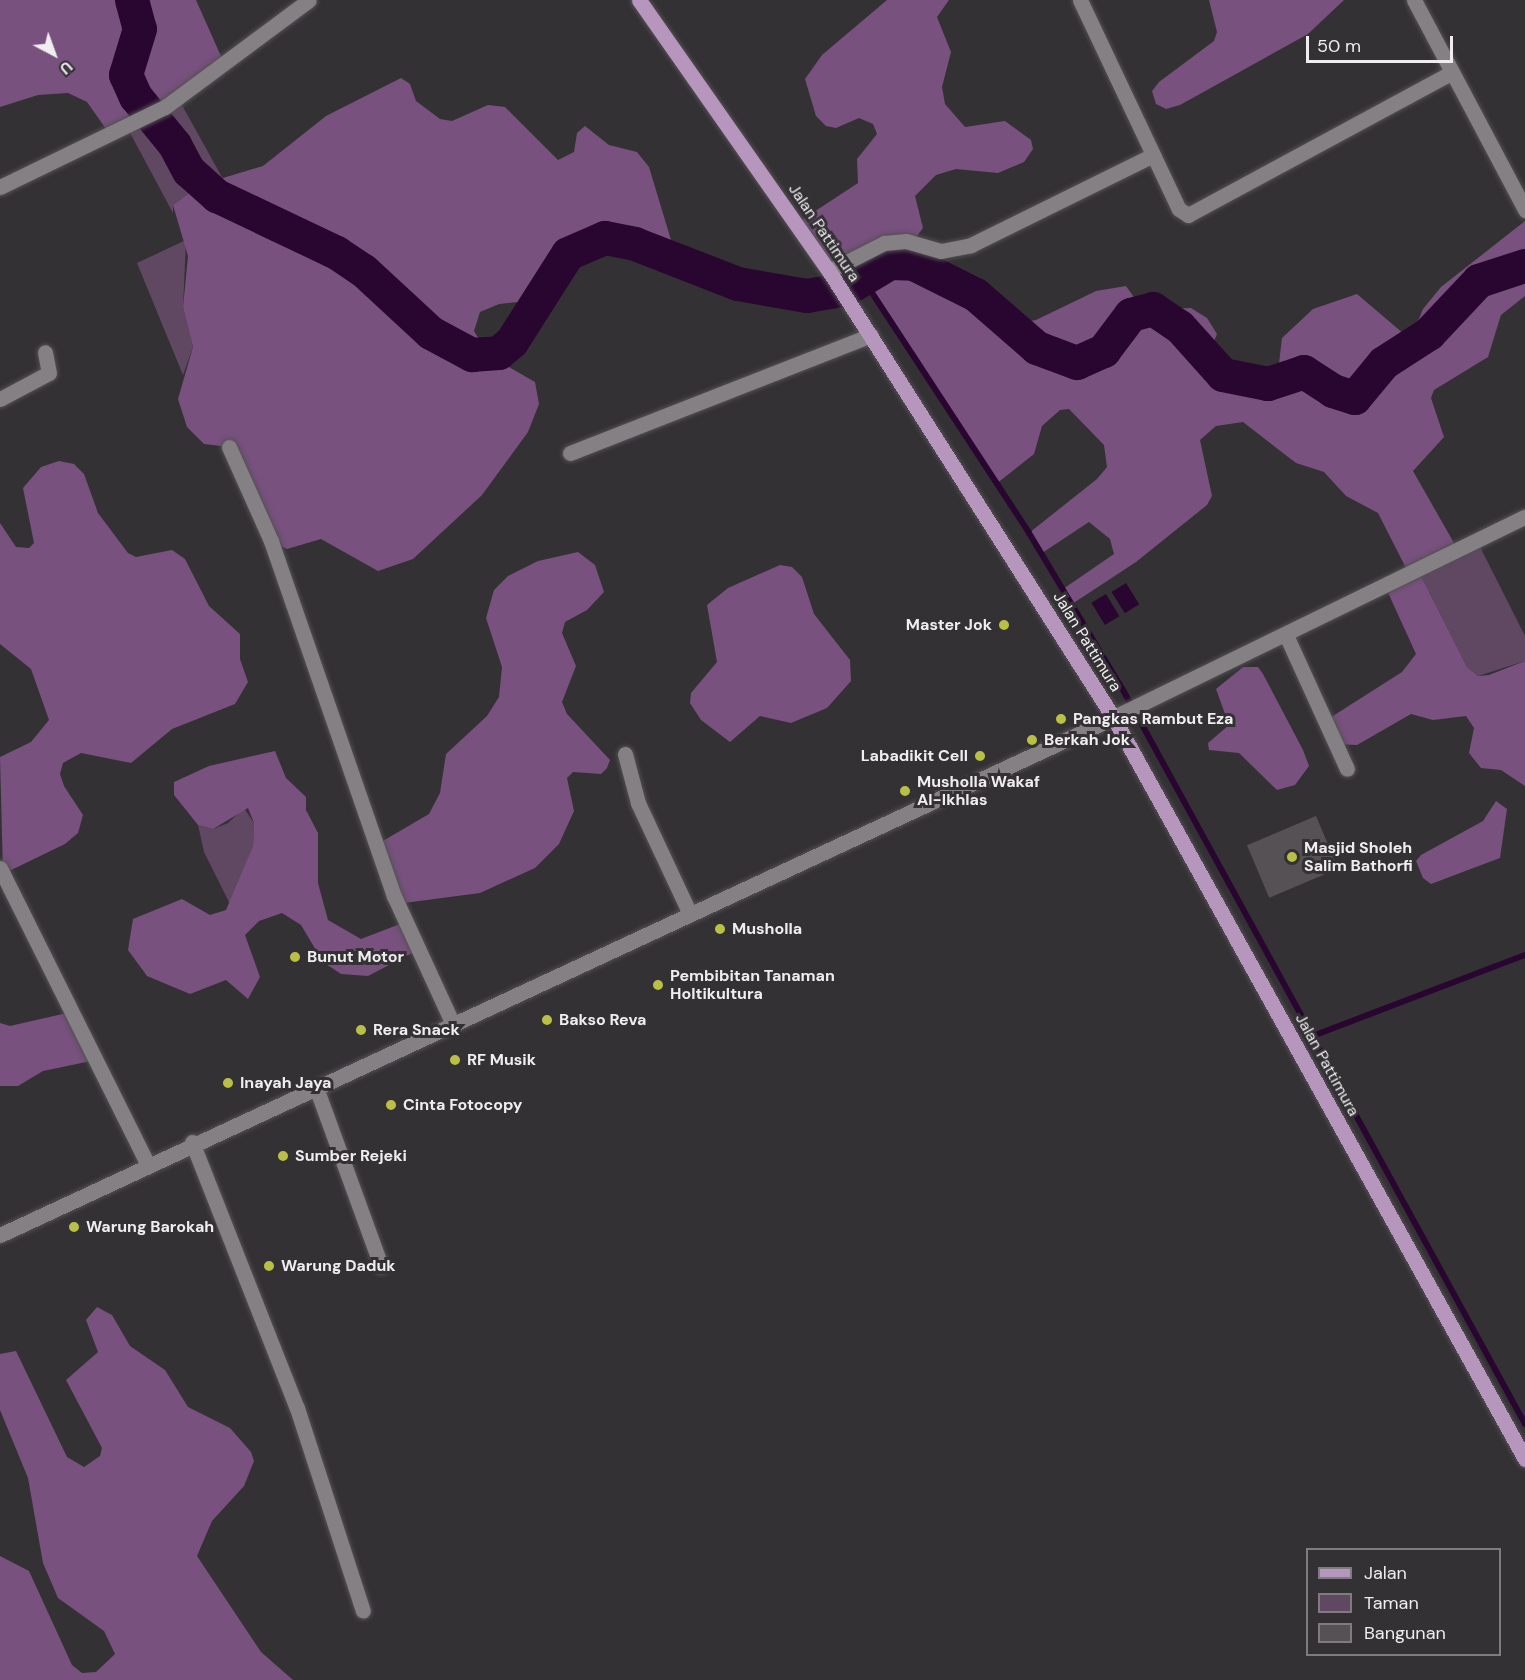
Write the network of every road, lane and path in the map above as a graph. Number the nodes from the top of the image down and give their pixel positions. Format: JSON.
{"nodes":[{"id":1,"x":309,"y":0,"type":"edge"},
{"id":2,"x":639,"y":0,"type":"edge"},
{"id":3,"x":1080,"y":0,"type":"edge"},
{"id":4,"x":1414,"y":0,"type":"edge"},
{"id":5,"x":1452,"y":72,"type":"junction"},
{"id":6,"x":1153,"y":155,"type":"junction"},
{"id":7,"x":0,"y":187,"type":"edge"},
{"id":8,"x":1525,"y":210,"type":"edge"},
{"id":9,"x":832,"y":276,"type":"junction"},
{"id":10,"x":871,"y":335,"type":"junction"},
{"id":11,"x":45,"y":352,"type":"dead end"},
{"id":12,"x":0,"y":399,"type":"edge"},
{"id":13,"x":229,"y":447,"type":"dead end"},
{"id":14,"x":570,"y":453,"type":"dead end"},
{"id":15,"x":1525,"y":517,"type":"edge"},
{"id":16,"x":1286,"y":635,"type":"junction"},
{"id":17,"x":1118,"y":713,"type":"junction"},
{"id":18,"x":625,"y":754,"type":"dead end"},
{"id":19,"x":1347,"y":769,"type":"dead end"},
{"id":20,"x":0,"y":868,"type":"edge"},
{"id":21,"x":689,"y":912,"type":"junction"},
{"id":22,"x":452,"y":1022,"type":"junction"},
{"id":23,"x":317,"y":1090,"type":"junction"},
{"id":24,"x":192,"y":1142,"type":"junction"},
{"id":25,"x":147,"y":1163,"type":"junction"},
{"id":26,"x":0,"y":1235,"type":"edge"},
{"id":27,"x":381,"y":1266,"type":"dead end"},
{"id":28,"x":1525,"y":1459,"type":"edge"},
{"id":29,"x":363,"y":1611,"type":"dead end"}],
"edges":[{"from":1,"to":7,"type":"street"},
{"from":2,"to":9,"type":"main road","name":"Jalan Pattimura"},
{"from":3,"to":6,"type":"street"},
{"from":4,"to":5,"type":"street"},
{"from":5,"to":6,"type":"street"},
{"from":5,"to":8,"type":"street"},
{"from":6,"to":9,"type":"street"},
{"from":9,"to":10,"type":"main road","name":"Jalan Pattimura"},
{"from":10,"to":14,"type":"street"},
{"from":10,"to":17,"type":"main road","name":"Jalan Pattimura"},
{"from":11,"to":12,"type":"street"},
{"from":13,"to":22,"type":"street"},
{"from":15,"to":16,"type":"street"},
{"from":16,"to":17,"type":"street"},
{"from":16,"to":19,"type":"street"},
{"from":17,"to":21,"type":"street"},
{"from":17,"to":28,"type":"main road","name":"Jalan Pattimura"},
{"from":18,"to":21,"type":"street"},
{"from":20,"to":25,"type":"street"},
{"from":21,"to":22,"type":"street"},
{"from":22,"to":23,"type":"street"},
{"from":23,"to":24,"type":"street"},
{"from":23,"to":27,"type":"street"},
{"from":24,"to":25,"type":"street"},
{"from":24,"to":29,"type":"street"},
{"from":25,"to":26,"type":"street"}]}
